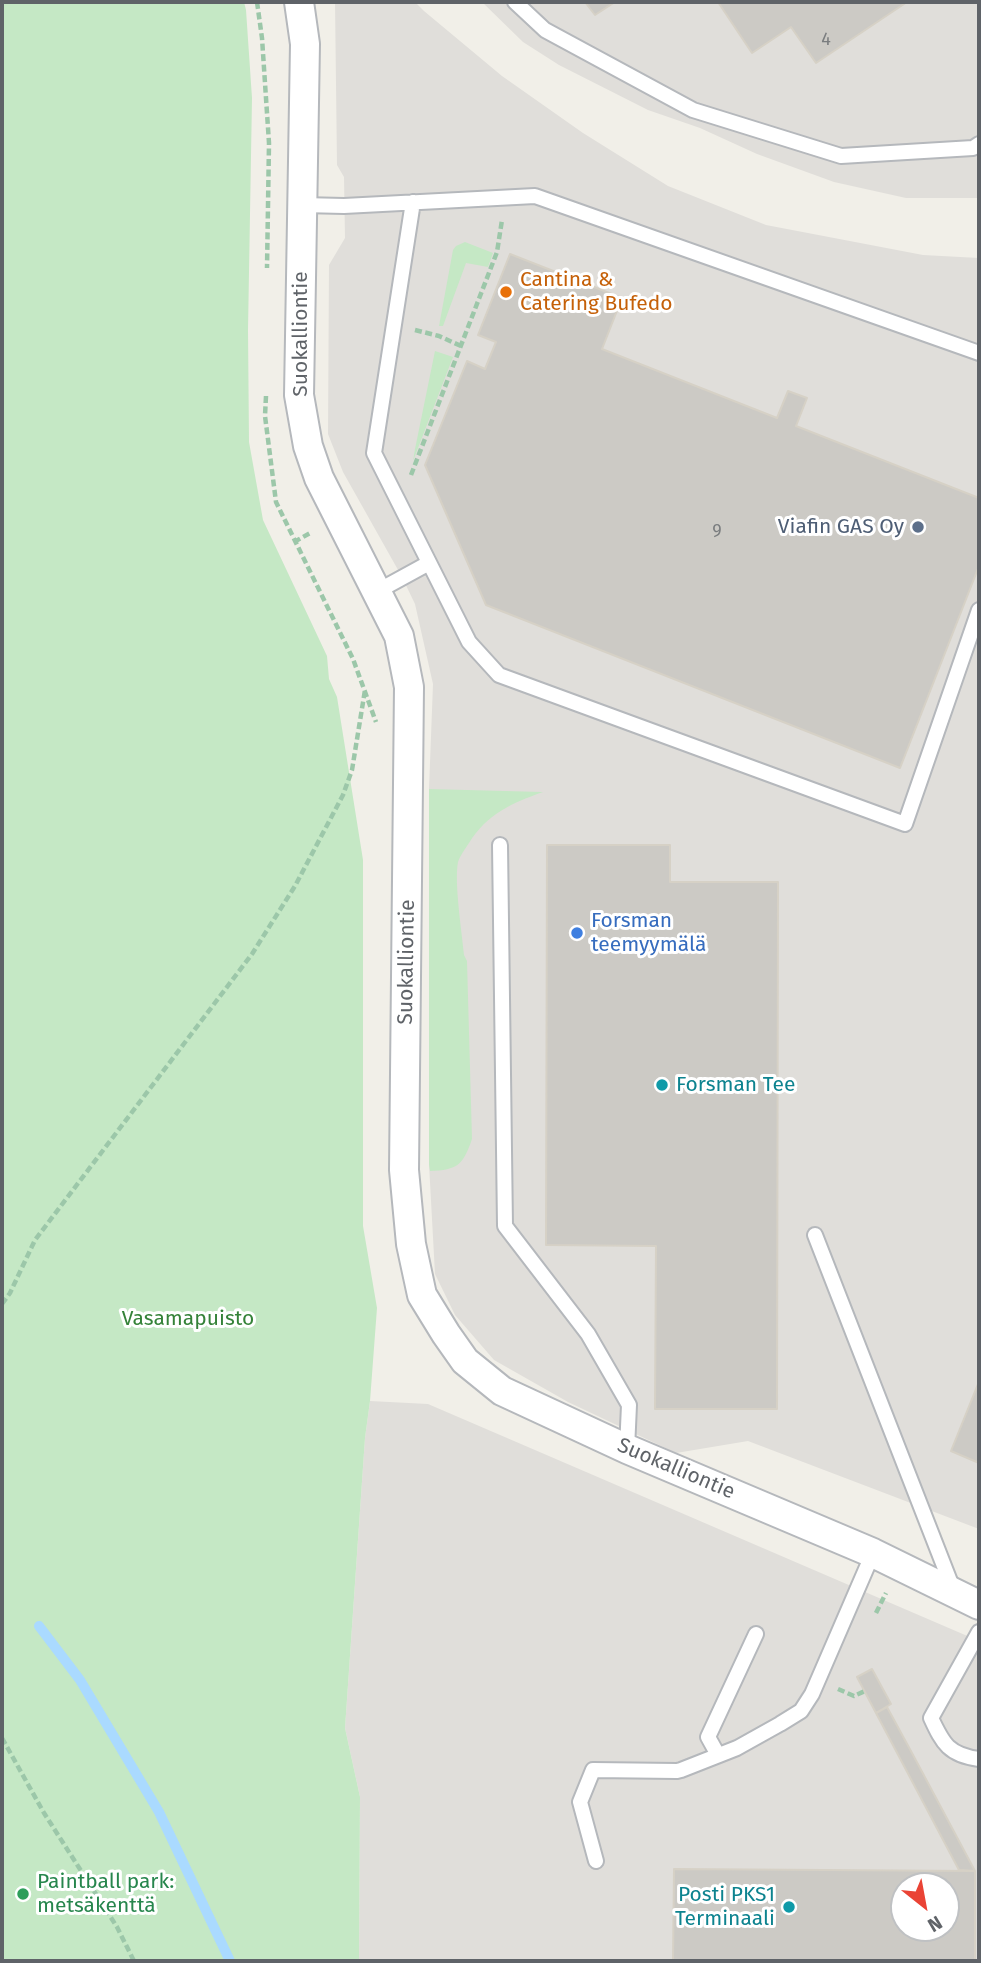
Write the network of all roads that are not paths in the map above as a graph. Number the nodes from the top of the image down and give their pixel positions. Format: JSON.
{"nodes":[{"id":1,"x":299,"y":2,"type":"edge"},
{"id":2,"x":515,"y":2,"type":"edge"},
{"id":3,"x":979,"y":144,"type":"edge"},
{"id":4,"x":413,"y":202,"type":"junction"},
{"id":5,"x":302,"y":205,"type":"junction"},
{"id":6,"x":979,"y":353,"type":"edge"},
{"id":7,"x":429,"y":563,"type":"junction"},
{"id":8,"x":376,"y":592,"type":"junction"},
{"id":9,"x":979,"y":610,"type":"edge"},
{"id":10,"x":500,"y":845,"type":"dead end"},
{"id":11,"x":815,"y":1235,"type":"dead end"},
{"id":12,"x":627,"y":1449,"type":"junction"},
{"id":13,"x":873,"y":1553,"type":"junction"},
{"id":14,"x":967,"y":1599,"type":"edge"},
{"id":15,"x":979,"y":1632,"type":"edge"},
{"id":16,"x":756,"y":1634,"type":"dead end"},
{"id":17,"x":718,"y":1755,"type":"junction"},
{"id":18,"x":979,"y":1759,"type":"edge"},
{"id":19,"x":596,"y":1861,"type":"dead end"}],
"edges":[{"from":1,"to":5,"type":"street","name":"Suokalliontie"},
{"from":2,"to":3,"type":"lane"},
{"from":4,"to":5,"type":"lane"},
{"from":4,"to":6,"type":"lane"},
{"from":4,"to":7,"type":"lane"},
{"from":5,"to":8,"type":"street","name":"Suokalliontie"},
{"from":7,"to":8,"type":"lane"},
{"from":7,"to":9,"type":"lane"},
{"from":8,"to":12,"type":"street","name":"Suokalliontie"},
{"from":10,"to":12,"type":"lane"},
{"from":11,"to":14,"type":"lane"},
{"from":12,"to":13,"type":"street","name":"Suokalliontie"},
{"from":13,"to":14,"type":"street","name":"Suokalliontie"},
{"from":13,"to":17,"type":"lane"},
{"from":15,"to":18,"type":"lane"},
{"from":16,"to":17,"type":"lane"},
{"from":17,"to":19,"type":"lane"}]}
